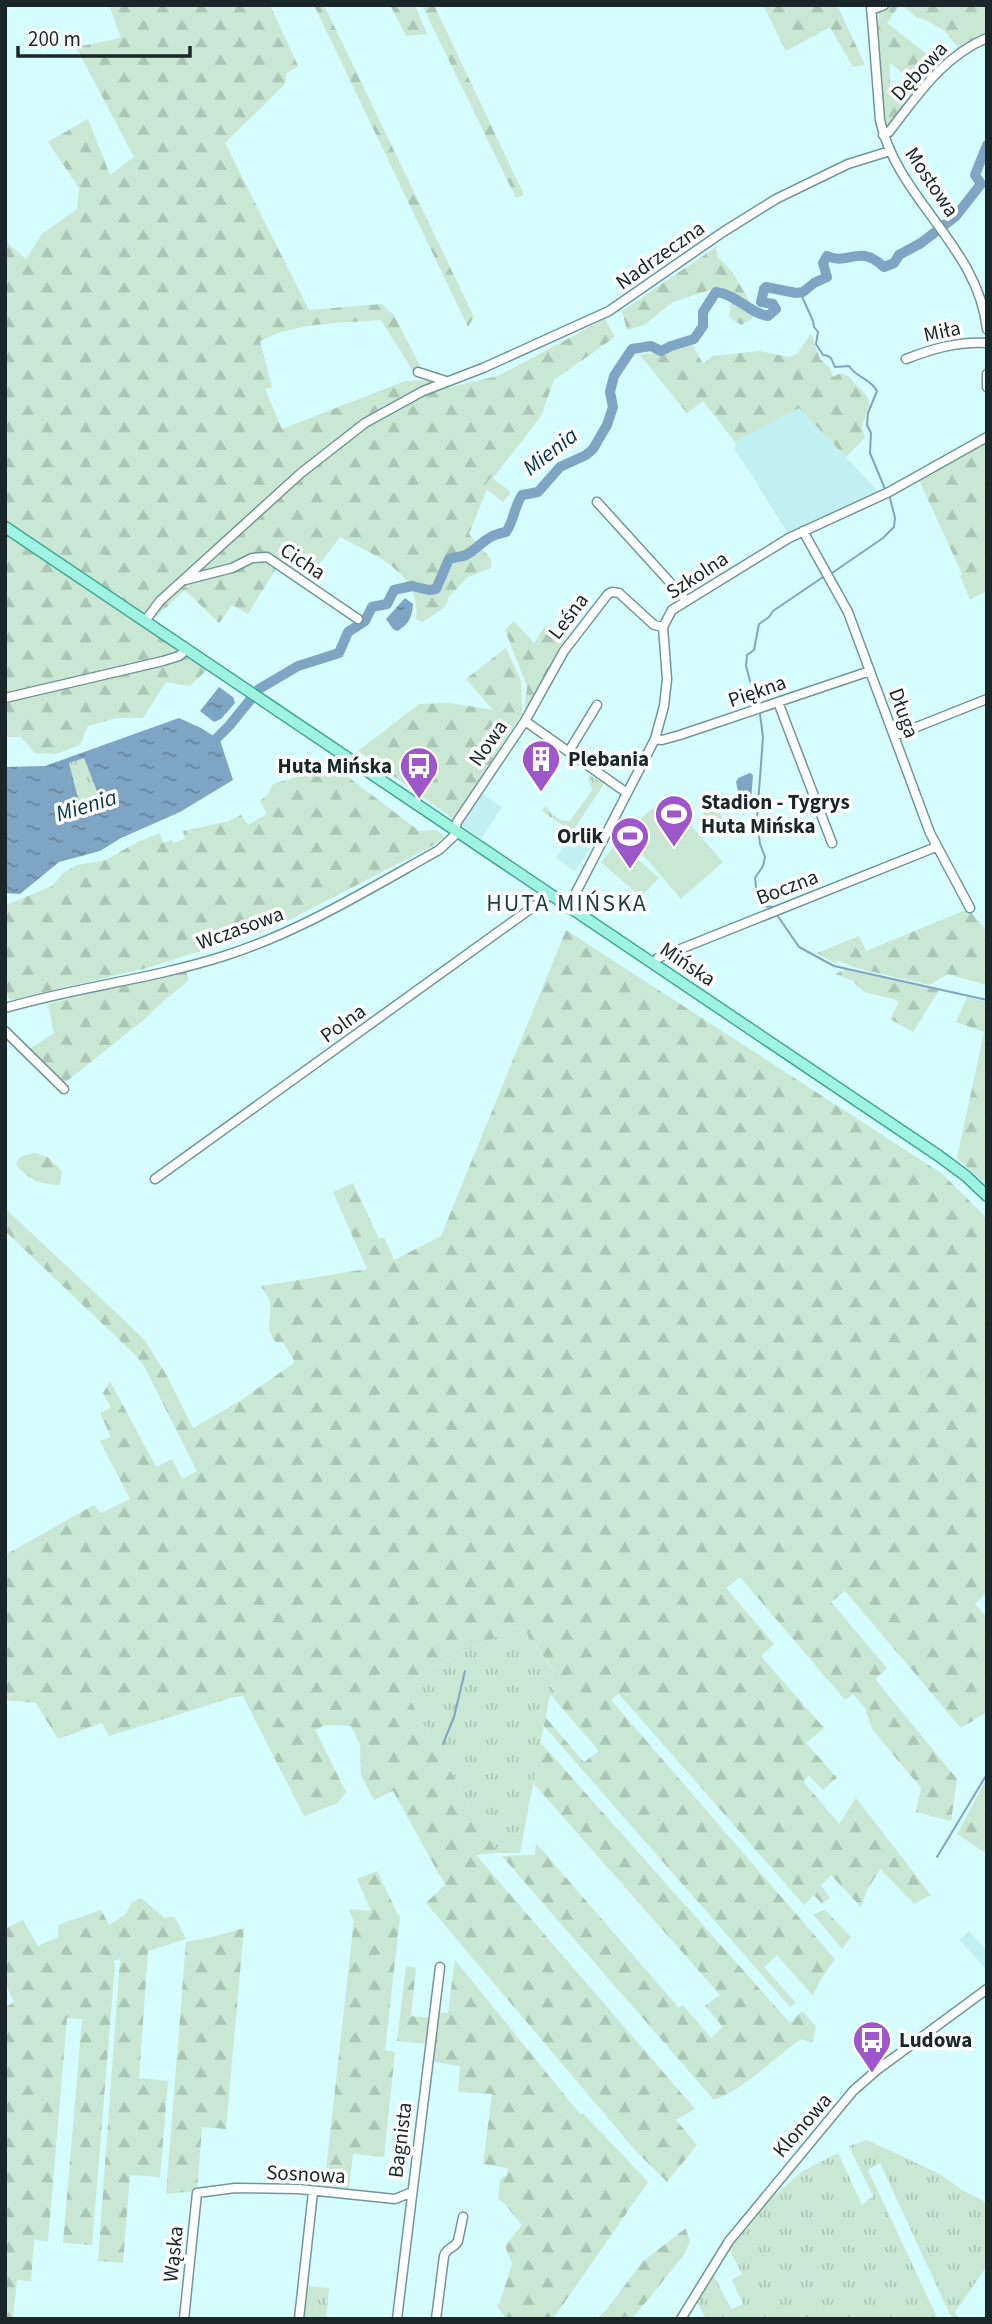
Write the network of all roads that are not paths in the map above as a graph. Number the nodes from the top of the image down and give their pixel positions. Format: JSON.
{"nodes":[{"id":1,"x":884,"y":5,"type":"edge"},
{"id":2,"x":871,"y":8,"type":"edge"},
{"id":3,"x":987,"y":38,"type":"edge"},
{"id":4,"x":883,"y":135,"type":"junction"},
{"id":5,"x":890,"y":151,"type":"junction"},
{"id":6,"x":987,"y":329,"type":"edge"},
{"id":7,"x":987,"y":343,"type":"edge"},
{"id":8,"x":906,"y":359,"type":"dead end"},
{"id":9,"x":418,"y":372,"type":"dead end"},
{"id":10,"x":987,"y":374,"type":"edge"},
{"id":11,"x":446,"y":382,"type":"junction"},
{"id":12,"x":987,"y":387,"type":"edge"},
{"id":13,"x":987,"y":437,"type":"edge"},
{"id":14,"x":597,"y":502,"type":"dead end"},
{"id":15,"x":5,"y":527,"type":"edge"},
{"id":16,"x":803,"y":531,"type":"junction"},
{"id":17,"x":183,"y":581,"type":"junction"},
{"id":18,"x":686,"y":600,"type":"junction"},
{"id":19,"x":358,"y":619,"type":"dead end"},
{"id":20,"x":145,"y":621,"type":"junction"},
{"id":21,"x":663,"y":627,"type":"junction"},
{"id":22,"x":187,"y":649,"type":"junction"},
{"id":23,"x":870,"y":671,"type":"junction"},
{"id":24,"x":5,"y":698,"type":"edge"},
{"id":25,"x":987,"y":699,"type":"edge"},
{"id":26,"x":778,"y":702,"type":"junction"},
{"id":27,"x":597,"y":705,"type":"dead end"},
{"id":28,"x":525,"y":722,"type":"junction"},
{"id":29,"x":894,"y":736,"type":"junction"},
{"id":30,"x":655,"y":739,"type":"junction"},
{"id":31,"x":569,"y":751,"type":"junction"},
{"id":32,"x":627,"y":793,"type":"junction"},
{"id":33,"x":454,"y":831,"type":"junction"},
{"id":34,"x":832,"y":843,"type":"dead end"},
{"id":35,"x":936,"y":847,"type":"junction"},
{"id":36,"x":551,"y":894,"type":"junction"},
{"id":37,"x":569,"y":906,"type":"junction"},
{"id":38,"x":970,"y":908,"type":"dead end"},
{"id":39,"x":654,"y":964,"type":"junction"},
{"id":40,"x":10,"y":1007,"type":"edge"},
{"id":41,"x":5,"y":1031,"type":"edge"},
{"id":42,"x":64,"y":1089,"type":"dead end"},
{"id":43,"x":155,"y":1180,"type":"dead end"},
{"id":44,"x":984,"y":1193,"type":"edge"},
{"id":45,"x":440,"y":1966,"type":"dead end"},
{"id":46,"x":987,"y":1989,"type":"edge"},
{"id":47,"x":313,"y":2192,"type":"junction"},
{"id":48,"x":412,"y":2192,"type":"junction"},
{"id":49,"x":197,"y":2193,"type":"joint"},
{"id":50,"x":463,"y":2217,"type":"dead end"},
{"id":51,"x":184,"y":2319,"type":"edge"},
{"id":52,"x":299,"y":2319,"type":"edge"},
{"id":53,"x":397,"y":2319,"type":"edge"},
{"id":54,"x":436,"y":2319,"type":"edge"},
{"id":55,"x":681,"y":2319,"type":"edge"}],
"edges":[{"from":1,"to":2,"type":"street"},
{"from":2,"to":4,"type":"street","name":"Mostowa"},
{"from":3,"to":4,"type":"street","name":"Dębowa"},
{"from":4,"to":5,"type":"street","name":"Mostowa"},
{"from":5,"to":6,"type":"street","name":"Mostowa"},
{"from":5,"to":11,"type":"street","name":"Nadrzeczna"},
{"from":7,"to":8,"type":"street","name":"Miła"},
{"from":9,"to":11,"type":"street"},
{"from":10,"to":12,"type":"street"},
{"from":11,"to":17,"type":"street","name":"Nadrzeczna"},
{"from":13,"to":16,"type":"street","name":"Szkolna"},
{"from":14,"to":18,"type":"street"},
{"from":15,"to":20,"type":"main road","name":"Mińska"},
{"from":16,"to":18,"type":"street","name":"Szkolna"},
{"from":16,"to":23,"type":"street","name":"Długa"},
{"from":17,"to":19,"type":"street","name":"Cicha"},
{"from":17,"to":20,"type":"street","name":"Nadrzeczna"},
{"from":18,"to":21,"type":"street","name":"Szkolna"},
{"from":20,"to":22,"type":"main road","name":"Mińska"},
{"from":21,"to":28,"type":"street","name":"Leśna"},
{"from":21,"to":30,"type":"street","name":"Szkolna"},
{"from":22,"to":24,"type":"street"},
{"from":22,"to":33,"type":"main road","name":"Mińska"},
{"from":23,"to":26,"type":"street","name":"Piękna"},
{"from":23,"to":29,"type":"street","name":"Długa"},
{"from":25,"to":29,"type":"street"},
{"from":26,"to":30,"type":"street","name":"Piękna"},
{"from":26,"to":34,"type":"street"},
{"from":27,"to":31,"type":"street"},
{"from":28,"to":31,"type":"street","name":"Nowa"},
{"from":28,"to":33,"type":"street","name":"Nowa"},
{"from":29,"to":35,"type":"street","name":"Długa"},
{"from":30,"to":32,"type":"street","name":"Szkolna"},
{"from":31,"to":32,"type":"street","name":"Nowa"},
{"from":32,"to":37,"type":"street","name":"Szkolna"},
{"from":33,"to":36,"type":"main road","name":"Mińska"},
{"from":33,"to":40,"type":"street","name":"Wczasowa"},
{"from":35,"to":38,"type":"street","name":"Długa"},
{"from":35,"to":39,"type":"street","name":"Boczna"},
{"from":36,"to":37,"type":"main road","name":"Mińska"},
{"from":36,"to":43,"type":"street","name":"Polna"},
{"from":37,"to":39,"type":"main road","name":"Mińska"},
{"from":39,"to":44,"type":"main road","name":"Mińska"},
{"from":41,"to":42,"type":"street"},
{"from":45,"to":48,"type":"street","name":"Bagnista"},
{"from":46,"to":55,"type":"street","name":"Klonowa"},
{"from":47,"to":48,"type":"street","name":"Sosnowa"},
{"from":47,"to":49,"type":"street","name":"Sosnowa"},
{"from":47,"to":52,"type":"street"},
{"from":48,"to":53,"type":"street","name":"Bagnista"},
{"from":49,"to":51,"type":"street","name":"Wąska"},
{"from":50,"to":54,"type":"street"}]}
